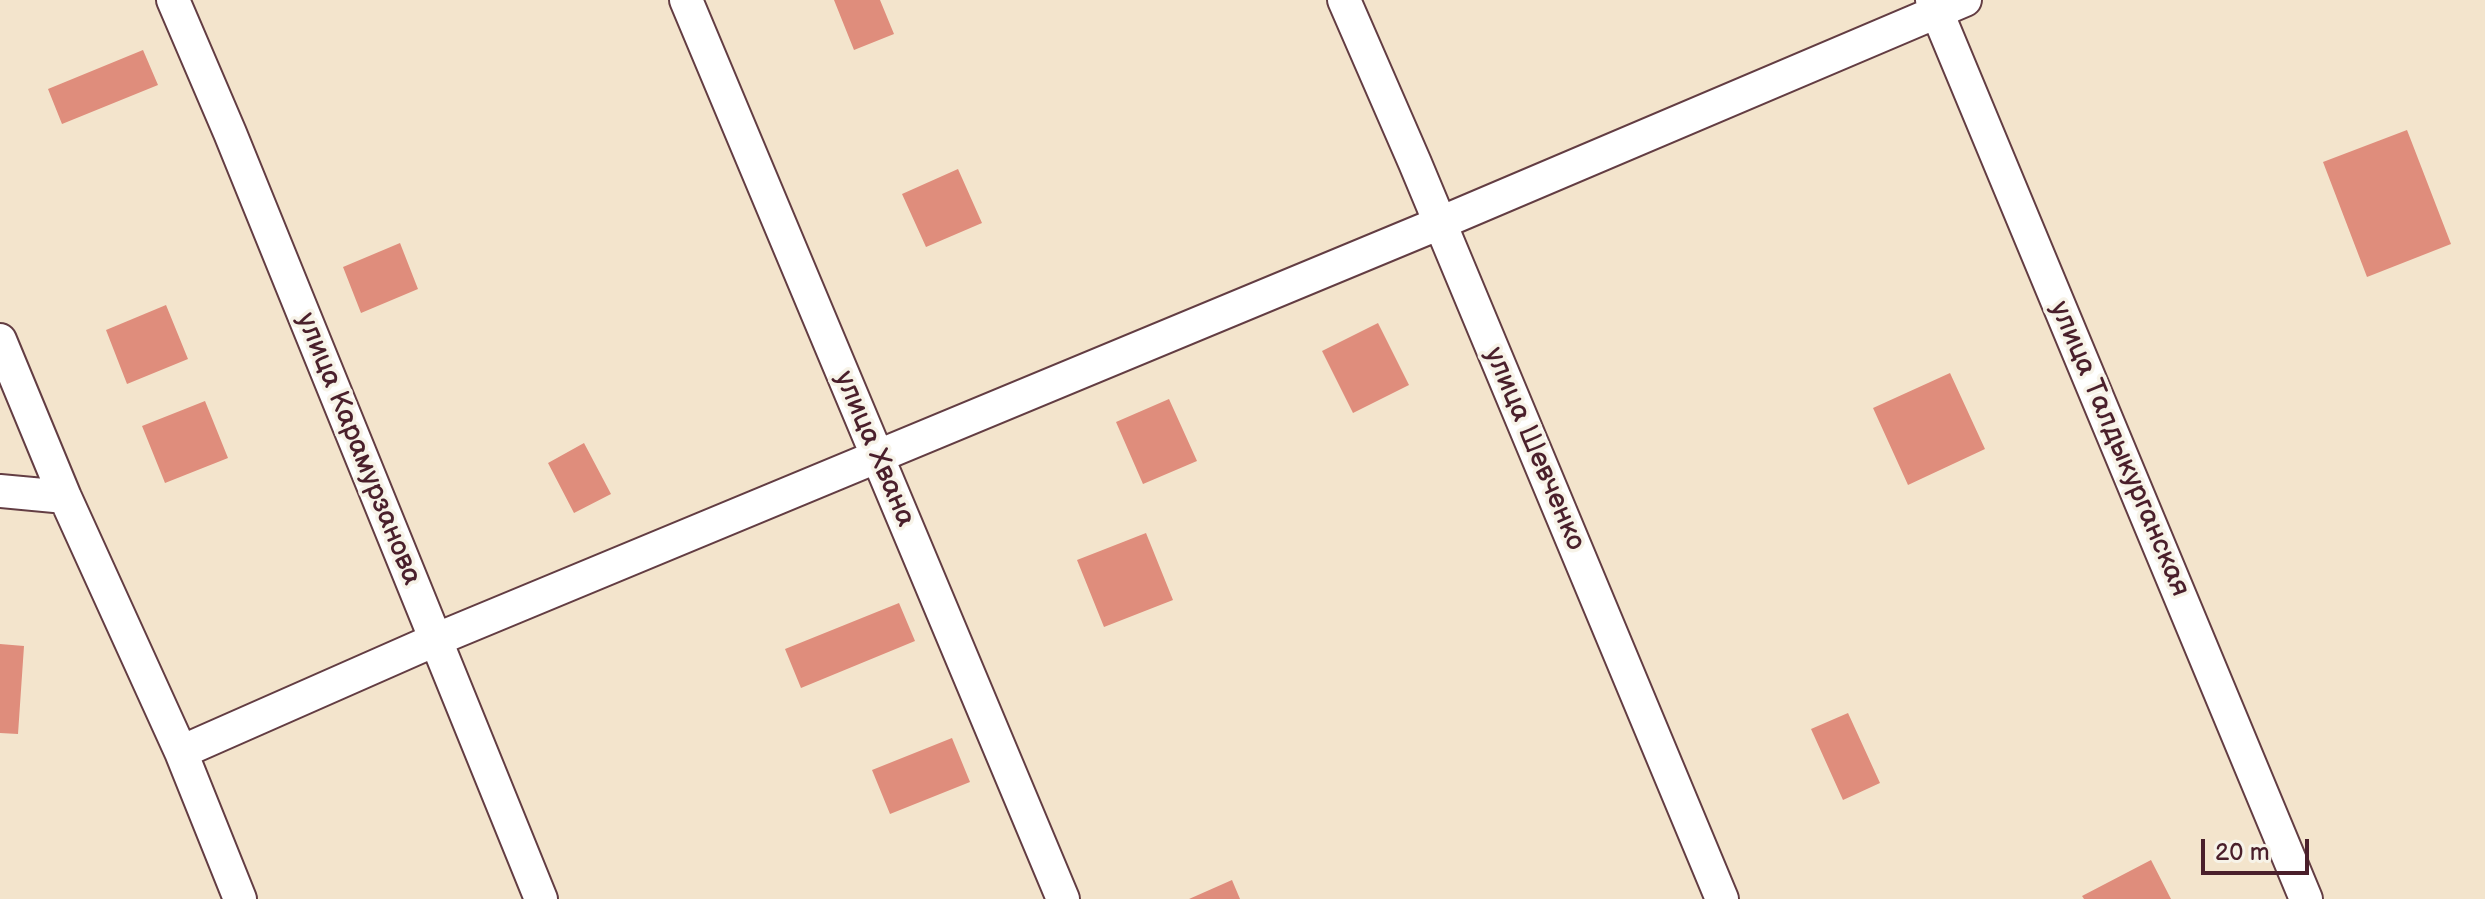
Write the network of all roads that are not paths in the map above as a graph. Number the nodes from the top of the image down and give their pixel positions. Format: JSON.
{"nodes":[{"id":1,"x":173,"y":0,"type":"edge"},
{"id":2,"x":686,"y":0,"type":"edge"},
{"id":3,"x":1344,"y":0,"type":"edge"},
{"id":4,"x":1945,"y":4,"type":"edge"},
{"id":5,"x":1440,"y":223,"type":"junction"},
{"id":6,"x":0,"y":340,"type":"edge"},
{"id":7,"x":878,"y":457,"type":"junction"},
{"id":8,"x":0,"y":491,"type":"edge"},
{"id":9,"x":65,"y":497,"type":"junction"},
{"id":10,"x":435,"y":640,"type":"junction"},
{"id":11,"x":181,"y":752,"type":"junction"},
{"id":12,"x":240,"y":899,"type":"edge"},
{"id":13,"x":541,"y":899,"type":"edge"},
{"id":14,"x":1063,"y":899,"type":"edge"},
{"id":15,"x":1722,"y":899,"type":"edge"},
{"id":16,"x":2306,"y":899,"type":"edge"}],
"edges":[{"from":1,"to":10,"type":"street","name":"улица Карамурзанова"},
{"from":2,"to":7,"type":"street","name":"улица Хвана"},
{"from":3,"to":5,"type":"street","name":"улица Шевченко"},
{"from":4,"to":5,"type":"street"},
{"from":4,"to":16,"type":"street","name":"улица Талдыкурганская"},
{"from":5,"to":7,"type":"street"},
{"from":5,"to":15,"type":"street","name":"улица Шевченко"},
{"from":6,"to":9,"type":"street"},
{"from":7,"to":10,"type":"street"},
{"from":7,"to":14,"type":"street","name":"улица Хвана"},
{"from":8,"to":9,"type":"street"},
{"from":9,"to":11,"type":"street"},
{"from":10,"to":11,"type":"street"},
{"from":10,"to":13,"type":"street","name":"улица Карамурзанова"},
{"from":11,"to":12,"type":"street"}]}
